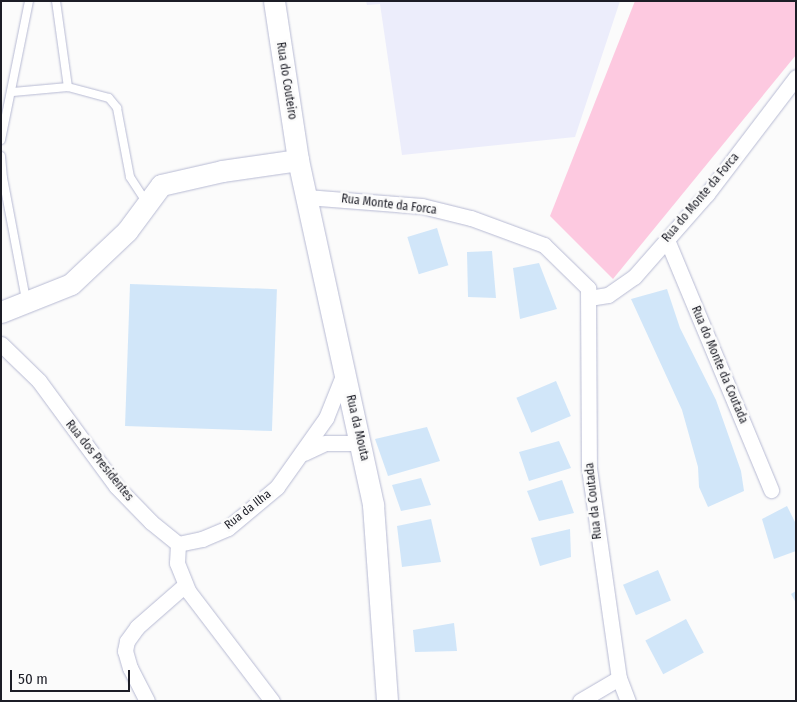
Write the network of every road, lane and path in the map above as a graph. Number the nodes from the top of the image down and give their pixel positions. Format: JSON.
{"nodes":[{"id":1,"x":29,"y":1,"type":"edge"},
{"id":2,"x":56,"y":1,"type":"edge"},
{"id":3,"x":274,"y":1,"type":"edge"},
{"id":4,"x":796,"y":77,"type":"edge"},
{"id":5,"x":68,"y":87,"type":"junction"},
{"id":6,"x":13,"y":92,"type":"junction"},
{"id":7,"x":1,"y":140,"type":"edge"},
{"id":8,"x":1,"y":156,"type":"edge"},
{"id":9,"x":298,"y":160,"type":"junction"},
{"id":10,"x":306,"y":197,"type":"junction"},
{"id":11,"x":148,"y":204,"type":"junction"},
{"id":12,"x":667,"y":240,"type":"junction"},
{"id":13,"x":589,"y":298,"type":"junction"},
{"id":14,"x":27,"y":302,"type":"junction"},
{"id":15,"x":1,"y":312,"type":"edge"},
{"id":16,"x":1,"y":344,"type":"edge"},
{"id":17,"x":344,"y":373,"type":"junction"},
{"id":18,"x":360,"y":443,"type":"junction"},
{"id":19,"x":302,"y":454,"type":"junction"},
{"id":20,"x":771,"y":490,"type":"dead end"},
{"id":21,"x":178,"y":544,"type":"junction"},
{"id":22,"x":186,"y":584,"type":"junction"},
{"id":23,"x":618,"y":678,"type":"junction"},
{"id":24,"x":147,"y":701,"type":"edge"},
{"id":25,"x":272,"y":701,"type":"edge"},
{"id":26,"x":387,"y":701,"type":"edge"},
{"id":27,"x":580,"y":701,"type":"edge"},
{"id":28,"x":628,"y":701,"type":"edge"}],
"edges":[{"from":1,"to":6,"type":"lane"},
{"from":2,"to":5,"type":"lane"},
{"from":3,"to":9,"type":"main road","name":"Rua do Couteiro"},
{"from":4,"to":12,"type":"street","name":"Rua do Monte da Forca"},
{"from":5,"to":6,"type":"lane"},
{"from":5,"to":11,"type":"lane"},
{"from":6,"to":7,"type":"lane"},
{"from":8,"to":14,"type":"lane"},
{"from":9,"to":10,"type":"main road","name":"Rua da Mouta"},
{"from":9,"to":11,"type":"main road"},
{"from":10,"to":13,"type":"street","name":"Rua Monte da Forca"},
{"from":10,"to":17,"type":"main road","name":"Rua da Mouta"},
{"from":11,"to":14,"type":"main road"},
{"from":12,"to":13,"type":"street","name":"Rua do Monte da Forca"},
{"from":12,"to":20,"type":"street","name":"Rua do Monte da Coutada"},
{"from":13,"to":23,"type":"street","name":"Rua da Coutada"},
{"from":14,"to":15,"type":"main road"},
{"from":16,"to":21,"type":"street","name":"Rua dos Presidentes"},
{"from":17,"to":18,"type":"main road","name":"Rua da Mouta"},
{"from":17,"to":19,"type":"street","name":"Rua da Ilha"},
{"from":18,"to":19,"type":"street","name":"Rua da Ilha"},
{"from":18,"to":26,"type":"main road","name":"Rua da Mouta"},
{"from":19,"to":21,"type":"street","name":"Rua da Ilha"},
{"from":21,"to":22,"type":"street"},
{"from":22,"to":24,"type":"street"},
{"from":22,"to":25,"type":"street"},
{"from":23,"to":27,"type":"street"},
{"from":23,"to":28,"type":"street","name":"Rua da Coutada"}]}
